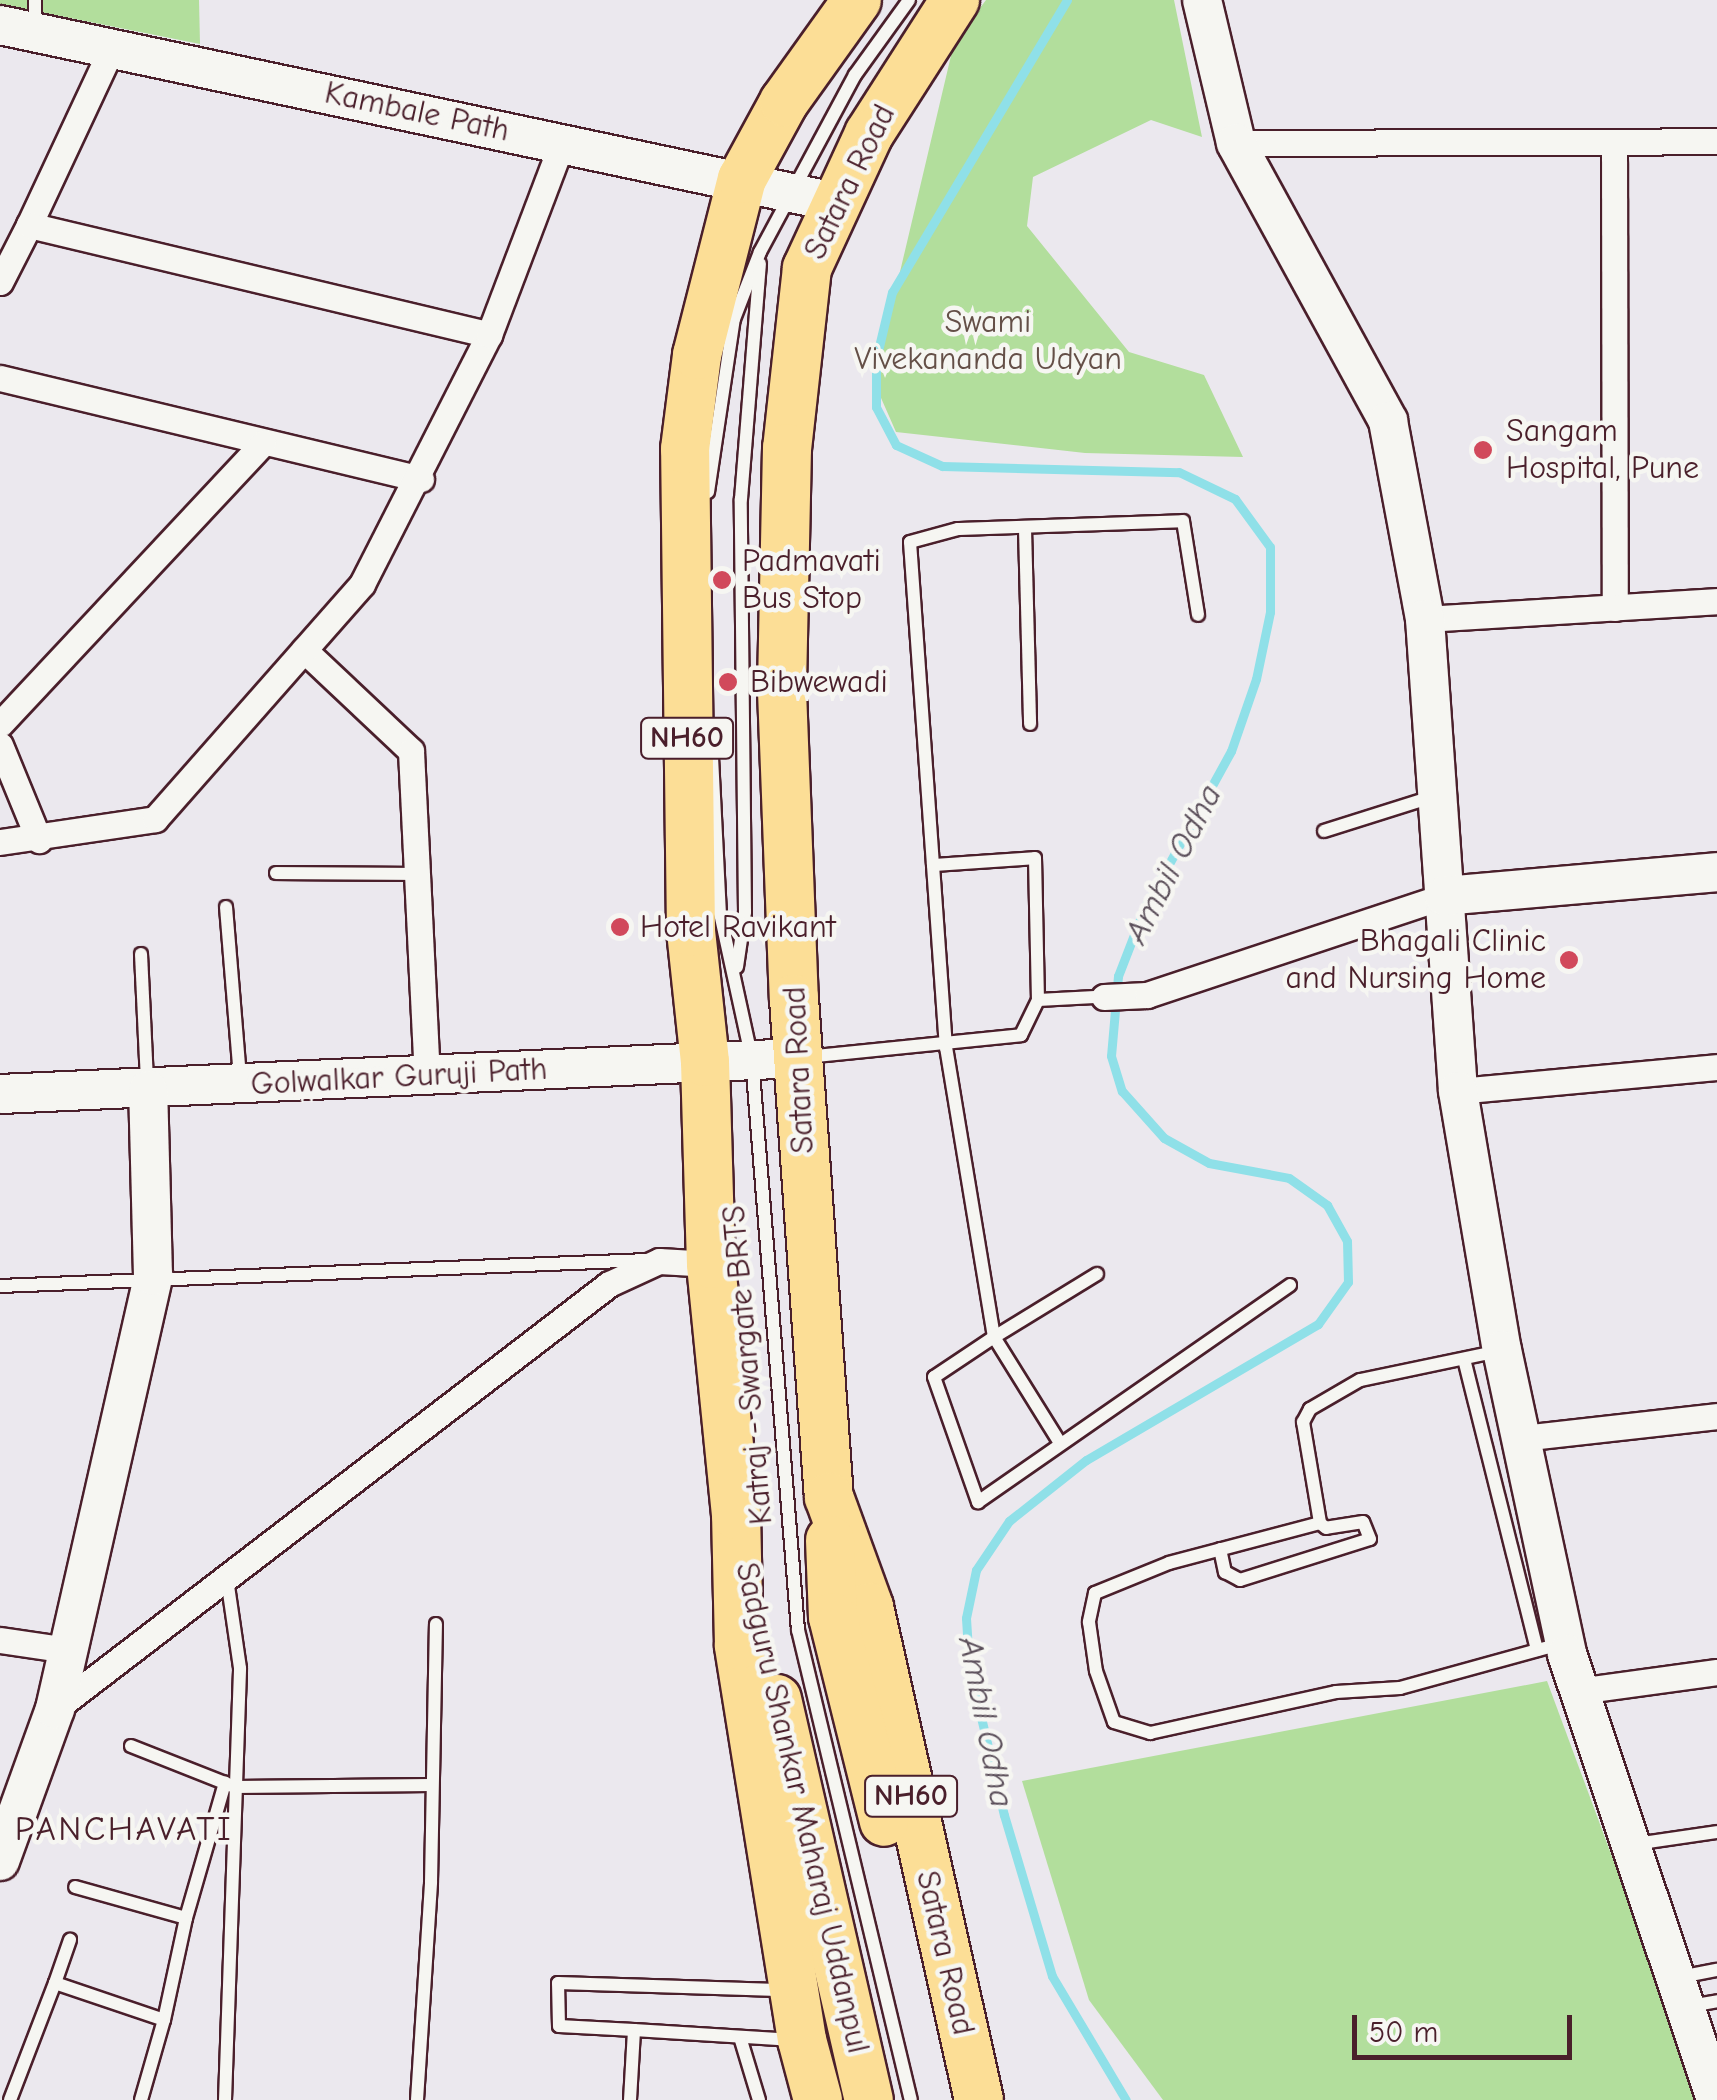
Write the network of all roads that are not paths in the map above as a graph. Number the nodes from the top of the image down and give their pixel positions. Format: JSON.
{"nodes":[{"id":1,"x":857,"y":0,"type":"edge"},
{"id":2,"x":910,"y":0,"type":"edge"},
{"id":3,"x":956,"y":0,"type":"edge"},
{"id":4,"x":1202,"y":0,"type":"edge"},
{"id":5,"x":23,"y":19,"type":"edge"},
{"id":6,"x":112,"y":48,"type":"junction"},
{"id":7,"x":1717,"y":141,"type":"edge"},
{"id":8,"x":1614,"y":142,"type":"junction"},
{"id":9,"x":562,"y":143,"type":"junction"},
{"id":10,"x":1236,"y":143,"type":"junction"},
{"id":11,"x":742,"y":180,"type":"junction"},
{"id":12,"x":789,"y":188,"type":"junction"},
{"id":13,"x":834,"y":202,"type":"junction"},
{"id":14,"x":28,"y":225,"type":"junction"},
{"id":15,"x":760,"y":252,"type":"junction"},
{"id":16,"x":0,"y":282,"type":"edge"},
{"id":17,"x":488,"y":335,"type":"junction"},
{"id":18,"x":0,"y":378,"type":"edge"},
{"id":19,"x":263,"y":443,"type":"junction"},
{"id":20,"x":420,"y":479,"type":"junction"},
{"id":21,"x":706,"y":513,"type":"dead end"},
{"id":22,"x":1025,"y":529,"type":"junction"},
{"id":23,"x":1717,"y":601,"type":"edge"},
{"id":24,"x":1615,"y":608,"type":"junction"},
{"id":25,"x":1198,"y":615,"type":"dead end"},
{"id":26,"x":1425,"y":619,"type":"junction"},
{"id":27,"x":304,"y":650,"type":"junction"},
{"id":28,"x":0,"y":724,"type":"edge"},
{"id":29,"x":1030,"y":724,"type":"dead end"},
{"id":30,"x":711,"y":741,"type":"dead end"},
{"id":31,"x":0,"y":745,"type":"edge"},
{"id":32,"x":1437,"y":796,"type":"junction"},
{"id":33,"x":1324,"y":831,"type":"dead end"},
{"id":34,"x":39,"y":840,"type":"junction"},
{"id":35,"x":0,"y":842,"type":"edge"},
{"id":36,"x":933,"y":865,"type":"junction"},
{"id":37,"x":1717,"y":872,"type":"edge"},
{"id":38,"x":276,"y":873,"type":"dead end"},
{"id":39,"x":417,"y":874,"type":"junction"},
{"id":40,"x":1444,"y":896,"type":"junction"},
{"id":41,"x":226,"y":907,"type":"dead end"},
{"id":42,"x":141,"y":954,"type":"dead end"},
{"id":43,"x":736,"y":974,"type":"junction"},
{"id":44,"x":1099,"y":997,"type":"joint"},
{"id":45,"x":1038,"y":1000,"type":"junction"},
{"id":46,"x":946,"y":1048,"type":"junction"},
{"id":47,"x":775,"y":1059,"type":"junction"},
{"id":48,"x":705,"y":1062,"type":"junction"},
{"id":49,"x":1717,"y":1067,"type":"edge"},
{"id":50,"x":427,"y":1076,"type":"junction"},
{"id":51,"x":240,"y":1086,"type":"junction"},
{"id":52,"x":148,"y":1090,"type":"junction"},
{"id":53,"x":1458,"y":1091,"type":"junction"},
{"id":54,"x":0,"y":1094,"type":"edge"},
{"id":55,"x":659,"y":1260,"type":"junction"},
{"id":56,"x":711,"y":1264,"type":"junction"},
{"id":57,"x":1097,"y":1274,"type":"dead end"},
{"id":58,"x":153,"y":1276,"type":"junction"},
{"id":59,"x":1290,"y":1285,"type":"dead end"},
{"id":60,"x":0,"y":1286,"type":"edge"},
{"id":61,"x":994,"y":1337,"type":"junction"},
{"id":62,"x":1502,"y":1350,"type":"junction"},
{"id":63,"x":1464,"y":1358,"type":"junction"},
{"id":64,"x":1717,"y":1416,"type":"edge"},
{"id":65,"x":1522,"y":1438,"type":"junction"},
{"id":66,"x":1060,"y":1443,"type":"junction"},
{"id":67,"x":828,"y":1497,"type":"junction"},
{"id":68,"x":736,"y":1515,"type":"junction"},
{"id":69,"x":1320,"y":1523,"type":"junction"},
{"id":70,"x":1220,"y":1549,"type":"junction"},
{"id":71,"x":227,"y":1576,"type":"junction"},
{"id":72,"x":436,"y":1624,"type":"dead end"},
{"id":73,"x":0,"y":1640,"type":"edge"},
{"id":74,"x":1551,"y":1646,"type":"junction"},
{"id":75,"x":68,"y":1650,"type":"junction"},
{"id":76,"x":1717,"y":1672,"type":"edge"},
{"id":77,"x":1578,"y":1691,"type":"junction"},
{"id":78,"x":54,"y":1709,"type":"junction"},
{"id":79,"x":131,"y":1746,"type":"dead end"},
{"id":80,"x":431,"y":1784,"type":"junction"},
{"id":81,"x":230,"y":1785,"type":"junction"},
{"id":82,"x":1717,"y":1832,"type":"edge"},
{"id":83,"x":1626,"y":1846,"type":"junction"},
{"id":84,"x":0,"y":1861,"type":"edge"},
{"id":85,"x":75,"y":1888,"type":"dead end"},
{"id":86,"x":186,"y":1918,"type":"junction"},
{"id":87,"x":70,"y":1940,"type":"dead end"},
{"id":88,"x":1717,"y":1970,"type":"edge"},
{"id":89,"x":56,"y":1983,"type":"junction"},
{"id":90,"x":794,"y":1991,"type":"junction"},
{"id":91,"x":1692,"y":1995,"type":"edge"},
{"id":92,"x":164,"y":2020,"type":"junction"},
{"id":93,"x":634,"y":2030,"type":"junction"},
{"id":94,"x":740,"y":2036,"type":"junction"},
{"id":95,"x":802,"y":2040,"type":"junction"},
{"id":96,"x":10,"y":2100,"type":"edge"},
{"id":97,"x":142,"y":2100,"type":"edge"},
{"id":98,"x":225,"y":2100,"type":"edge"},
{"id":99,"x":416,"y":2100,"type":"edge"},
{"id":100,"x":630,"y":2100,"type":"edge"},
{"id":101,"x":759,"y":2100,"type":"edge"},
{"id":102,"x":818,"y":2100,"type":"edge"},
{"id":103,"x":869,"y":2100,"type":"edge"},
{"id":104,"x":911,"y":2100,"type":"edge"},
{"id":105,"x":954,"y":2100,"type":"edge"},
{"id":106,"x":979,"y":2100,"type":"edge"},
{"id":107,"x":1716,"y":2100,"type":"edge"}],
"edges":[{"from":1,"to":11,"type":"highway","number":"NH60"},
{"from":2,"to":12,"type":"lane","name":"Katraj - Swargate BRTS"},
{"from":3,"to":13,"type":"highway","name":"Satara Road","number":"NH60"},
{"from":4,"to":10,"type":"street"},
{"from":5,"to":6,"type":"street","name":"Kambale Path"},
{"from":6,"to":9,"type":"street","name":"Kambale Path"},
{"from":6,"to":14,"type":"street"},
{"from":7,"to":8,"type":"street"},
{"from":8,"to":10,"type":"street"},
{"from":8,"to":24,"type":"street"},
{"from":9,"to":11,"type":"street","name":"Kambale Path"},
{"from":9,"to":17,"type":"street"},
{"from":10,"to":26,"type":"street"},
{"from":11,"to":12,"type":"street","name":"Kambale Path"},
{"from":11,"to":48,"type":"highway","number":"NH60"},
{"from":12,"to":13,"type":"street","name":"Kambale Path"},
{"from":12,"to":15,"type":"lane","name":"Katraj - Swargate BRTS"},
{"from":13,"to":47,"type":"highway","name":"Satara Road","number":"NH60"},
{"from":14,"to":16,"type":"street"},
{"from":14,"to":17,"type":"street"},
{"from":15,"to":21,"type":"lane","name":"Katraj - Swargate BRTS"},
{"from":15,"to":43,"type":"lane","name":"Katraj - Swargate BRTS"},
{"from":17,"to":20,"type":"street"},
{"from":18,"to":19,"type":"street"},
{"from":19,"to":20,"type":"street"},
{"from":19,"to":28,"type":"street"},
{"from":20,"to":27,"type":"street"},
{"from":22,"to":25,"type":"lane"},
{"from":22,"to":29,"type":"lane"},
{"from":22,"to":36,"type":"lane"},
{"from":23,"to":24,"type":"street"},
{"from":24,"to":26,"type":"street"},
{"from":26,"to":32,"type":"street"},
{"from":27,"to":34,"type":"street"},
{"from":27,"to":39,"type":"street"},
{"from":30,"to":43,"type":"lane","name":"Katraj - Swargate BRTS"},
{"from":31,"to":34,"type":"street"},
{"from":32,"to":33,"type":"lane"},
{"from":32,"to":40,"type":"street"},
{"from":34,"to":35,"type":"street"},
{"from":36,"to":45,"type":"lane"},
{"from":36,"to":46,"type":"lane"},
{"from":37,"to":40,"type":"street"},
{"from":38,"to":39,"type":"lane"},
{"from":39,"to":50,"type":"street"},
{"from":40,"to":44,"type":"street"},
{"from":40,"to":53,"type":"street"},
{"from":41,"to":51,"type":"lane"},
{"from":42,"to":52,"type":"lane"},
{"from":43,"to":47,"type":"lane","name":"Katraj - Swargate BRTS"},
{"from":44,"to":45,"type":"lane"},
{"from":45,"to":46,"type":"lane"},
{"from":46,"to":47,"type":"lane"},
{"from":46,"to":61,"type":"lane"},
{"from":47,"to":48,"type":"street","name":"Golwalkar Guruji Path"},
{"from":47,"to":67,"type":"highway","name":"Satara Road","number":"NH60"},
{"from":47,"to":104,"type":"lane","name":"Katraj - Swargate BRTS"},
{"from":48,"to":50,"type":"street","name":"Golwalkar Guruji Path"},
{"from":48,"to":56,"type":"highway","number":"NH60"},
{"from":49,"to":53,"type":"street"},
{"from":50,"to":51,"type":"street","name":"Golwalkar Guruji Path"},
{"from":51,"to":52,"type":"street","name":"Golwalkar Guruji Path"},
{"from":52,"to":54,"type":"street","name":"Golwalkar Guruji Path"},
{"from":52,"to":58,"type":"street"},
{"from":53,"to":62,"type":"street"},
{"from":55,"to":56,"type":"street"},
{"from":55,"to":58,"type":"lane"},
{"from":55,"to":71,"type":"street"},
{"from":56,"to":68,"type":"highway","number":"NH60"},
{"from":57,"to":61,"type":"lane"},
{"from":58,"to":60,"type":"lane"},
{"from":58,"to":75,"type":"street"},
{"from":59,"to":66,"type":"lane"},
{"from":61,"to":66,"type":"lane"},
{"from":61,"to":66,"type":"lane"},
{"from":62,"to":63,"type":"lane"},
{"from":62,"to":65,"type":"street"},
{"from":63,"to":69,"type":"lane"},
{"from":63,"to":74,"type":"lane"},
{"from":64,"to":65,"type":"street"},
{"from":65,"to":74,"type":"street"},
{"from":67,"to":105,"type":"highway"},
{"from":67,"to":106,"type":"highway","name":"Satara Road","number":"NH60"},
{"from":68,"to":90,"type":"highway","number":"NH60"},
{"from":68,"to":103,"type":"highway","name":"Sadguru Shankar Maharaj Uddanpul"},
{"from":69,"to":70,"type":"lane"},
{"from":69,"to":70,"type":"lane"},
{"from":70,"to":74,"type":"lane"},
{"from":71,"to":78,"type":"street"},
{"from":71,"to":81,"type":"lane"},
{"from":72,"to":80,"type":"lane"},
{"from":73,"to":75,"type":"street"},
{"from":74,"to":77,"type":"street"},
{"from":75,"to":78,"type":"street"},
{"from":76,"to":77,"type":"street"},
{"from":77,"to":83,"type":"street"},
{"from":78,"to":84,"type":"street"},
{"from":79,"to":81,"type":"lane"},
{"from":80,"to":81,"type":"lane"},
{"from":80,"to":99,"type":"lane"},
{"from":81,"to":86,"type":"lane"},
{"from":81,"to":98,"type":"lane"},
{"from":82,"to":83,"type":"lane"},
{"from":83,"to":91,"type":"street"},
{"from":85,"to":86,"type":"lane"},
{"from":86,"to":92,"type":"lane"},
{"from":87,"to":89,"type":"lane"},
{"from":88,"to":91,"type":"lane"},
{"from":89,"to":92,"type":"lane"},
{"from":89,"to":96,"type":"lane"},
{"from":90,"to":93,"type":"lane"},
{"from":90,"to":95,"type":"highway","number":"NH60"},
{"from":91,"to":107,"type":"street"},
{"from":92,"to":97,"type":"lane"},
{"from":93,"to":94,"type":"lane"},
{"from":93,"to":100,"type":"lane"},
{"from":94,"to":95,"type":"lane"},
{"from":94,"to":101,"type":"lane"},
{"from":95,"to":102,"type":"highway","number":"NH60"}]}
